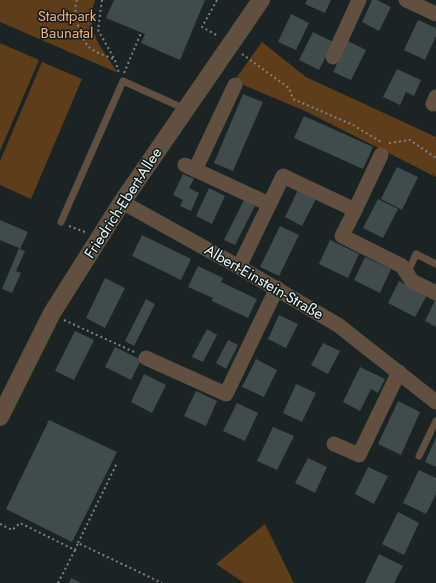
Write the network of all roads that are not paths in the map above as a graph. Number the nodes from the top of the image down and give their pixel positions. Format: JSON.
{"nodes":[{"id":1,"x":261,"y":0,"type":"edge"},
{"id":2,"x":359,"y":0,"type":"edge"},
{"id":3,"x":406,"y":0,"type":"edge"},
{"id":4,"x":436,"y":14,"type":"edge"},
{"id":5,"x":333,"y":56,"type":"dead end"},
{"id":6,"x":235,"y":85,"type":"dead end"},
{"id":7,"x":185,"y":109,"type":"junction"},
{"id":8,"x":381,"y":155,"type":"dead end"},
{"id":9,"x":122,"y":202,"type":"junction"},
{"id":10,"x":269,"y":204,"type":"junction"},
{"id":11,"x":355,"y":210,"type":"junction"},
{"id":12,"x":61,"y":222,"type":"road end"},
{"id":13,"x":436,"y":264,"type":"edge"},
{"id":14,"x":240,"y":267,"type":"junction"},
{"id":15,"x":407,"y":274,"type":"junction"},
{"id":16,"x":277,"y":288,"type":"junction"},
{"id":17,"x":436,"y":293,"type":"edge"},
{"id":18,"x":146,"y":358,"type":"road end"},
{"id":19,"x":399,"y":372,"type":"junction"},
{"id":20,"x":436,"y":401,"type":"edge"},
{"id":21,"x":0,"y":417,"type":"edge"},
{"id":22,"x":436,"y":421,"type":"edge"},
{"id":23,"x":334,"y":444,"type":"dead end"},
{"id":24,"x":419,"y":456,"type":"dead end"}],
"edges":[{"from":1,"to":7,"type":"street","name":"Friedrich-Ebert-Allee"},
{"from":2,"to":5,"type":"street"},
{"from":3,"to":4,"type":"street"},
{"from":6,"to":10,"type":"street"},
{"from":7,"to":9,"type":"street","name":"Friedrich-Ebert-Allee"},
{"from":7,"to":12,"type":"lane"},
{"from":8,"to":11,"type":"street"},
{"from":9,"to":14,"type":"street","name":"Albert-Einstein-Straße"},
{"from":9,"to":21,"type":"street","name":"Friedrich-Ebert-Allee"},
{"from":10,"to":11,"type":"street"},
{"from":10,"to":14,"type":"street"},
{"from":11,"to":15,"type":"street"},
{"from":13,"to":15,"type":"lane"},
{"from":14,"to":16,"type":"street","name":"Albert-Einstein-Straße"},
{"from":15,"to":17,"type":"street"},
{"from":16,"to":18,"type":"street"},
{"from":16,"to":19,"type":"street","name":"Albert-Einstein-Straße"},
{"from":19,"to":20,"type":"street","name":"Albert-Einstein-Straße"},
{"from":19,"to":23,"type":"street"},
{"from":22,"to":24,"type":"lane"}]}
